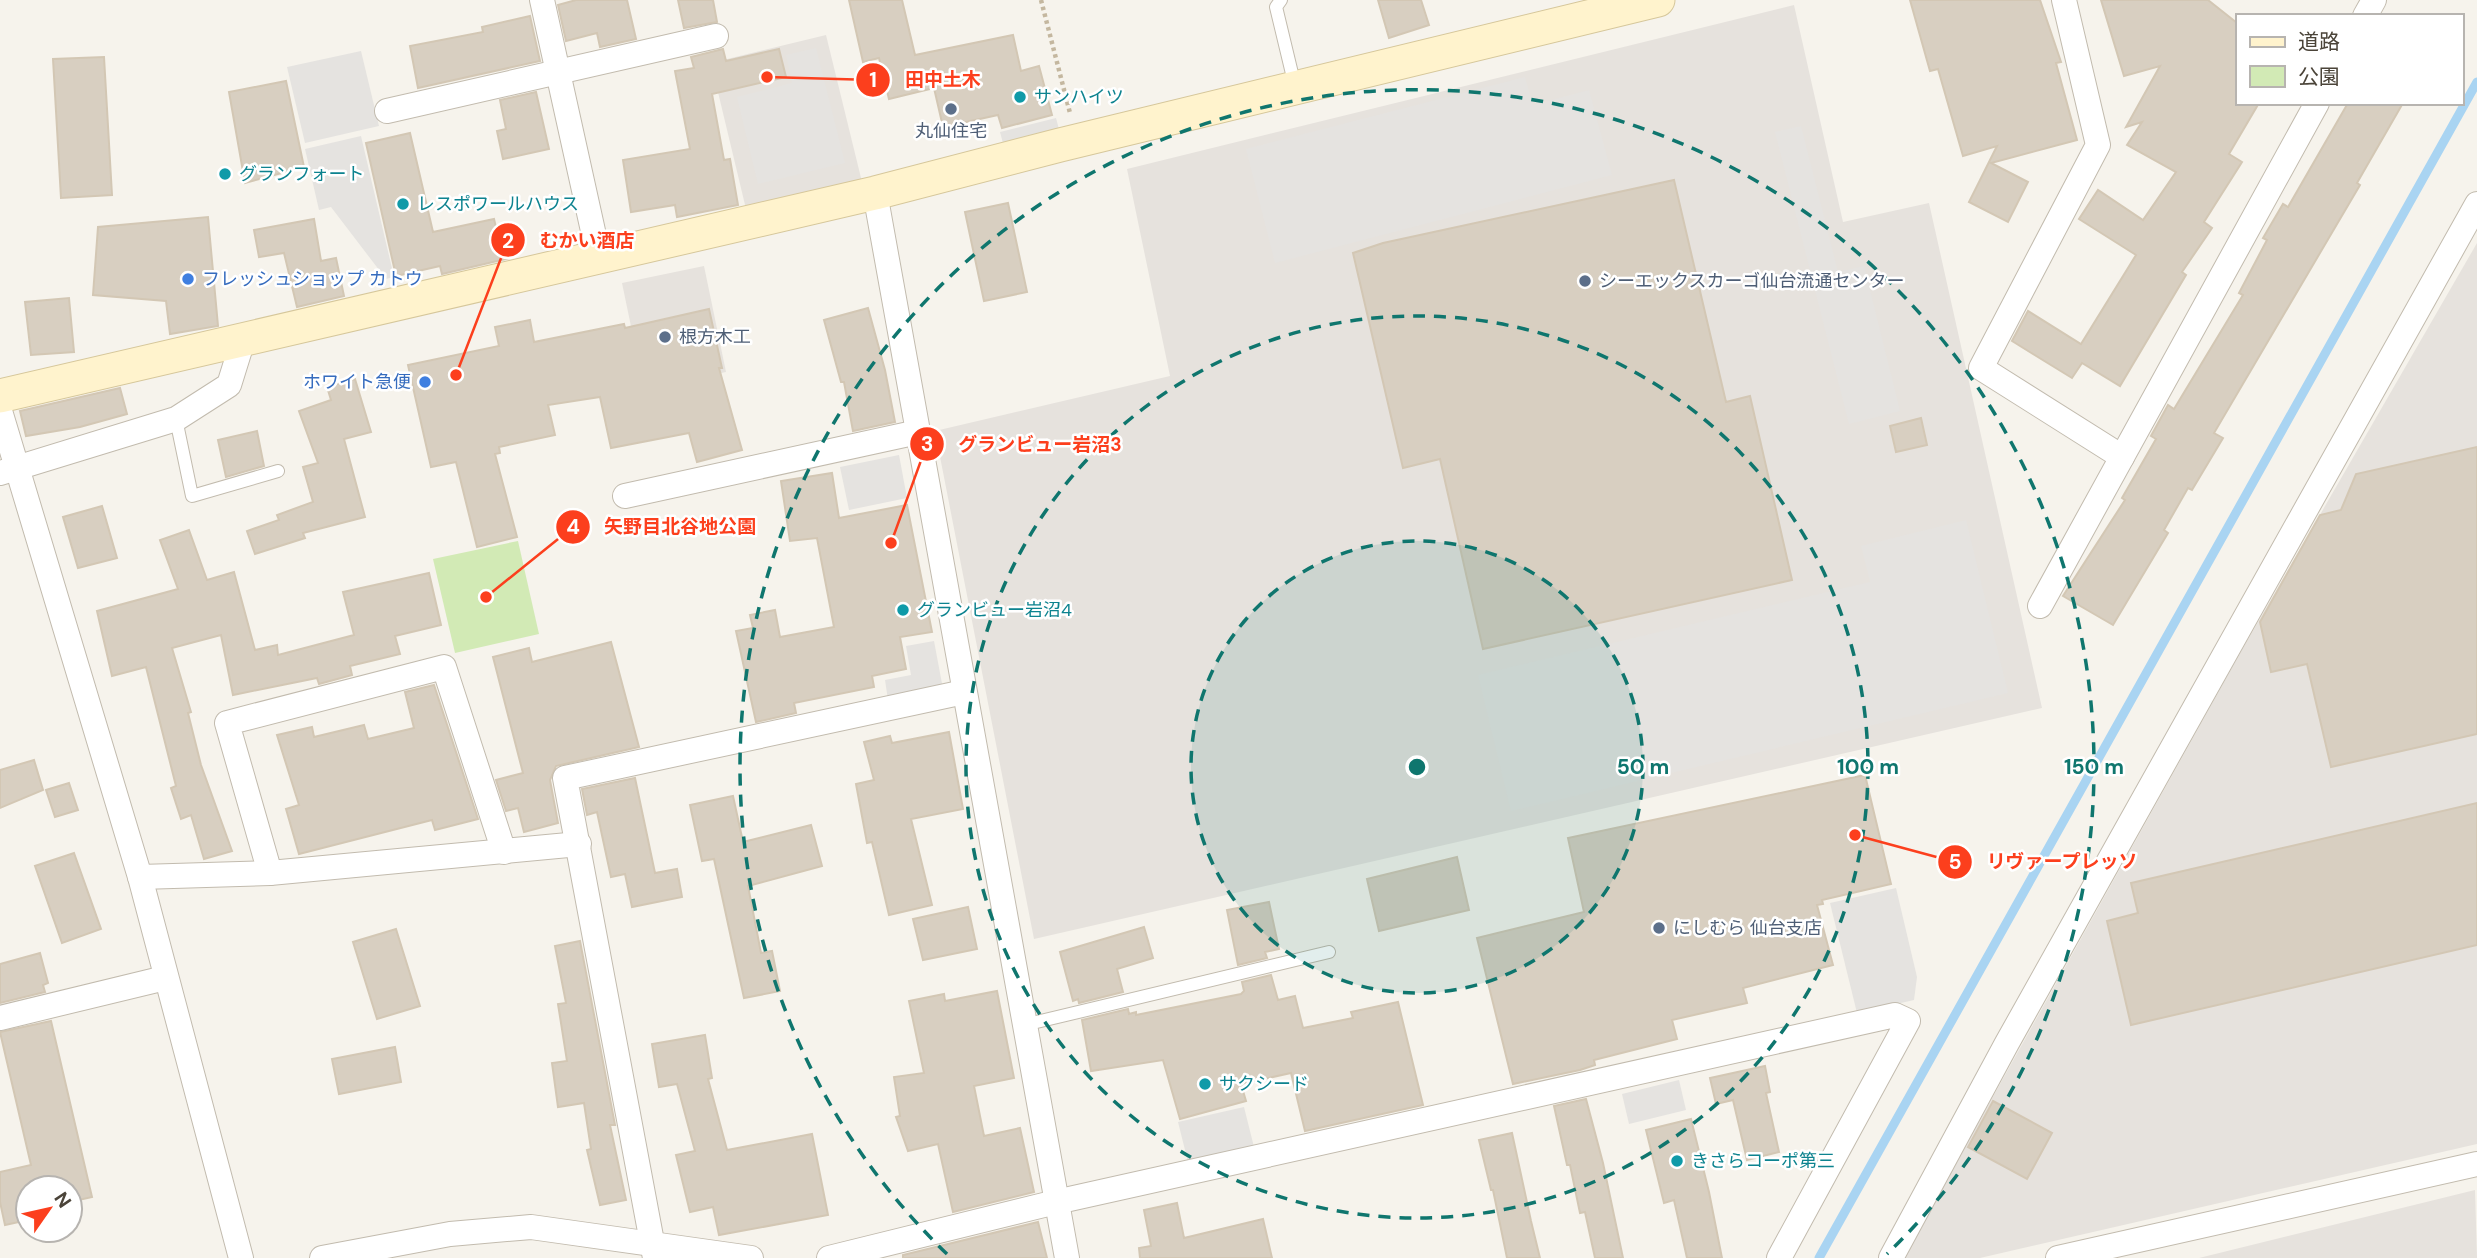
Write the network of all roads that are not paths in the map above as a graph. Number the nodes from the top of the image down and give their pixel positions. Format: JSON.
{"nodes":[{"id":1,"x":542,"y":0,"type":"edge"},
{"id":2,"x":1281,"y":0,"type":"edge"},
{"id":3,"x":1658,"y":0,"type":"edge"},
{"id":4,"x":2064,"y":0,"type":"edge"},
{"id":5,"x":1603,"y":6,"type":"edge"},
{"id":6,"x":716,"y":36,"type":"dead end"},
{"id":7,"x":558,"y":72,"type":"junction"},
{"id":8,"x":1296,"y":89,"type":"junction"},
{"id":9,"x":2316,"y":105,"type":"edge"},
{"id":10,"x":387,"y":111,"type":"dead end"},
{"id":11,"x":875,"y":193,"type":"junction"},
{"id":12,"x":2477,"y":204,"type":"edge"},
{"id":13,"x":598,"y":258,"type":"junction"},
{"id":14,"x":243,"y":340,"type":"junction"},
{"id":15,"x":0,"y":396,"type":"edge"},
{"id":16,"x":0,"y":411,"type":"edge"},
{"id":17,"x":176,"y":419,"type":"junction"},
{"id":18,"x":918,"y":432,"type":"junction"},
{"id":19,"x":2122,"y":457,"type":"junction"},
{"id":20,"x":8,"y":471,"type":"edge"},
{"id":21,"x":278,"y":471,"type":"dead end"},
{"id":22,"x":625,"y":496,"type":"dead end"},
{"id":23,"x":2040,"y":606,"type":"dead end"},
{"id":24,"x":964,"y":692,"type":"junction"},
{"id":25,"x":579,"y":844,"type":"junction"},
{"id":26,"x":504,"y":852,"type":"junction"},
{"id":27,"x":271,"y":873,"type":"junction"},
{"id":28,"x":140,"y":877,"type":"junction"},
{"id":29,"x":1329,"y":952,"type":"dead end"},
{"id":30,"x":164,"y":978,"type":"junction"},
{"id":31,"x":0,"y":1018,"type":"edge"},
{"id":32,"x":1024,"y":1025,"type":"junction"},
{"id":33,"x":2477,"y":1164,"type":"edge"},
{"id":34,"x":1056,"y":1202,"type":"junction"},
{"id":35,"x":654,"y":1252,"type":"edge"},
{"id":36,"x":241,"y":1258,"type":"edge"},
{"id":37,"x":322,"y":1258,"type":"edge"},
{"id":38,"x":751,"y":1258,"type":"edge"},
{"id":39,"x":829,"y":1258,"type":"edge"},
{"id":40,"x":1067,"y":1258,"type":"edge"},
{"id":41,"x":1779,"y":1258,"type":"edge"},
{"id":42,"x":1891,"y":1258,"type":"edge"},
{"id":43,"x":2058,"y":1258,"type":"edge"}],
"edges":[{"from":1,"to":7,"type":"street"},
{"from":2,"to":8,"type":"lane"},
{"from":3,"to":5,"type":"street"},
{"from":4,"to":19,"type":"street"},
{"from":5,"to":8,"type":"street"},
{"from":6,"to":7,"type":"street"},
{"from":7,"to":10,"type":"street"},
{"from":7,"to":13,"type":"street"},
{"from":8,"to":11,"type":"street"},
{"from":9,"to":19,"type":"street"},
{"from":11,"to":13,"type":"street"},
{"from":11,"to":18,"type":"street"},
{"from":12,"to":42,"type":"street"},
{"from":13,"to":14,"type":"street"},
{"from":14,"to":15,"type":"street"},
{"from":14,"to":17,"type":"street"},
{"from":16,"to":20,"type":"street"},
{"from":17,"to":20,"type":"street"},
{"from":17,"to":21,"type":"lane"},
{"from":18,"to":22,"type":"street"},
{"from":18,"to":24,"type":"street"},
{"from":19,"to":23,"type":"street"},
{"from":20,"to":28,"type":"street"},
{"from":24,"to":25,"type":"street"},
{"from":24,"to":32,"type":"street"},
{"from":25,"to":26,"type":"street"},
{"from":25,"to":35,"type":"street"},
{"from":26,"to":27,"type":"street"},
{"from":26,"to":27,"type":"street"},
{"from":27,"to":28,"type":"street"},
{"from":28,"to":30,"type":"street"},
{"from":29,"to":32,"type":"lane"},
{"from":30,"to":31,"type":"street"},
{"from":30,"to":36,"type":"street"},
{"from":32,"to":34,"type":"street"},
{"from":33,"to":43,"type":"street"},
{"from":34,"to":39,"type":"street"},
{"from":34,"to":40,"type":"street"},
{"from":34,"to":41,"type":"street"},
{"from":35,"to":37,"type":"street"},
{"from":35,"to":38,"type":"street"}]}
